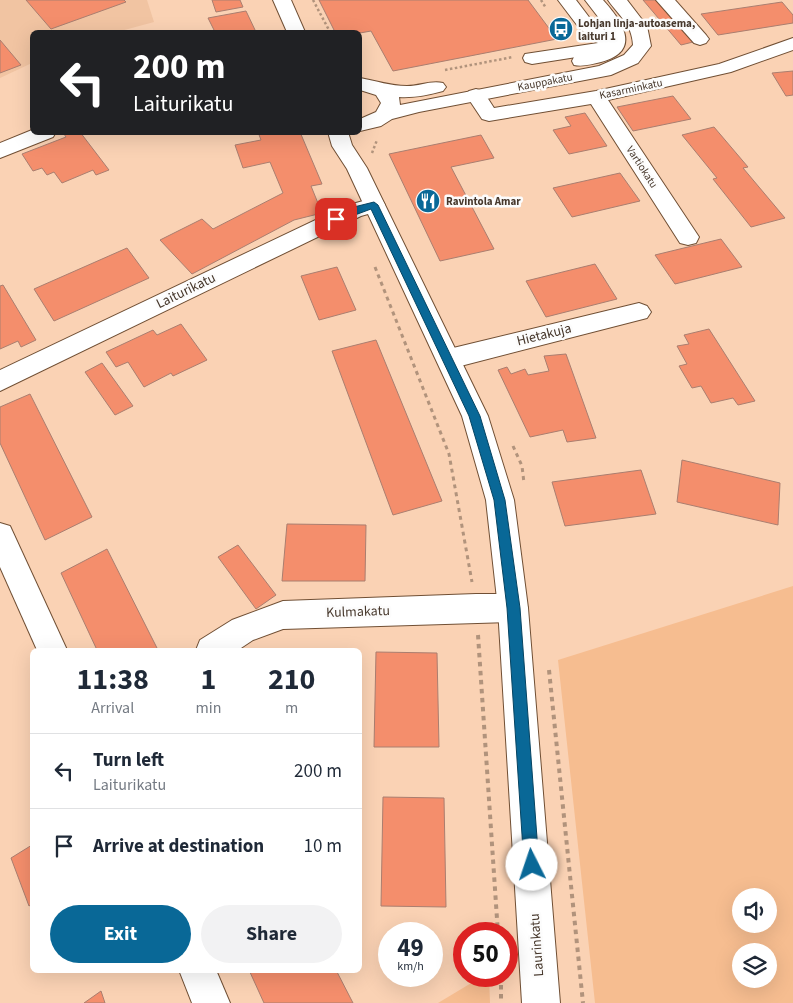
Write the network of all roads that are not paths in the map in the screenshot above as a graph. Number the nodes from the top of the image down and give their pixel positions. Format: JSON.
{"nodes":[{"id":1,"x":282,"y":0,"type":"edge"},
{"id":2,"x":567,"y":0,"type":"edge"},
{"id":3,"x":594,"y":0,"type":"edge"},
{"id":4,"x":617,"y":0,"type":"edge"},
{"id":5,"x":665,"y":0,"type":"edge"},
{"id":6,"x":295,"y":30,"type":"edge"},
{"id":7,"x":700,"y":39,"type":"dead end"},
{"id":8,"x":793,"y":44,"type":"edge"},
{"id":9,"x":614,"y":46,"type":"junction"},
{"id":10,"x":362,"y":84,"type":"edge"},
{"id":11,"x":385,"y":91,"type":"junction"},
{"id":12,"x":476,"y":96,"type":"junction"},
{"id":13,"x":596,"y":96,"type":"junction"},
{"id":14,"x":387,"y":114,"type":"junction"},
{"id":15,"x":364,"y":124,"type":"edge"},
{"id":16,"x":39,"y":135,"type":"edge"},
{"id":17,"x":339,"y":135,"type":"edge"},
{"id":18,"x":0,"y":151,"type":"edge"},
{"id":19,"x":357,"y":168,"type":"junction"},
{"id":20,"x":374,"y":205,"type":"junction"},
{"id":21,"x":688,"y":237,"type":"dead end"},
{"id":22,"x":639,"y":312,"type":"dead end"},
{"id":23,"x":449,"y":359,"type":"junction"},
{"id":24,"x":0,"y":381,"type":"edge"},
{"id":25,"x":0,"y":535,"type":"edge"},
{"id":26,"x":514,"y":608,"type":"junction"},
{"id":27,"x":51,"y":648,"type":"edge"},
{"id":28,"x":215,"y":648,"type":"edge"},
{"id":29,"x":198,"y":973,"type":"edge"},
{"id":30,"x":211,"y":1003,"type":"edge"},
{"id":31,"x":541,"y":1003,"type":"edge"}],
"edges":[{"from":1,"to":6,"type":"main road"},
{"from":2,"to":9,"type":"main road"},
{"from":3,"to":9,"type":"main road"},
{"from":4,"to":12,"type":"main road","name":"Kauppakatu"},
{"from":5,"to":7,"type":"main road"},
{"from":8,"to":13,"type":"main road","name":"Kasarminkatu"},
{"from":9,"to":11,"type":"main road","name":"Kauppakatu"},
{"from":10,"to":11,"type":"main road","name":"Kauppakatu"},
{"from":11,"to":14,"type":"main road"},
{"from":12,"to":13,"type":"main road","name":"Kasarminkatu"},
{"from":12,"to":14,"type":"main road","name":"Kauppakatu"},
{"from":13,"to":21,"type":"main road","name":"Vartiokatu"},
{"from":14,"to":15,"type":"main road","name":"Kauppakatu"},
{"from":15,"to":19,"type":"main road"},
{"from":16,"to":18,"type":"main road"},
{"from":17,"to":19,"type":"main road","name":"Laurinkatu"},
{"from":19,"to":20,"type":"main road","name":"Laurinkatu"},
{"from":20,"to":23,"type":"main road","name":"Laurinkatu"},
{"from":20,"to":24,"type":"main road","name":"Laiturikatu"},
{"from":22,"to":23,"type":"main road","name":"Hietakuja"},
{"from":23,"to":26,"type":"main road","name":"Laurinkatu"},
{"from":25,"to":27,"type":"main road"},
{"from":26,"to":28,"type":"main road","name":"Kulmakatu"},
{"from":26,"to":31,"type":"main road","name":"Laurinkatu"},
{"from":29,"to":30,"type":"main road"}]}
